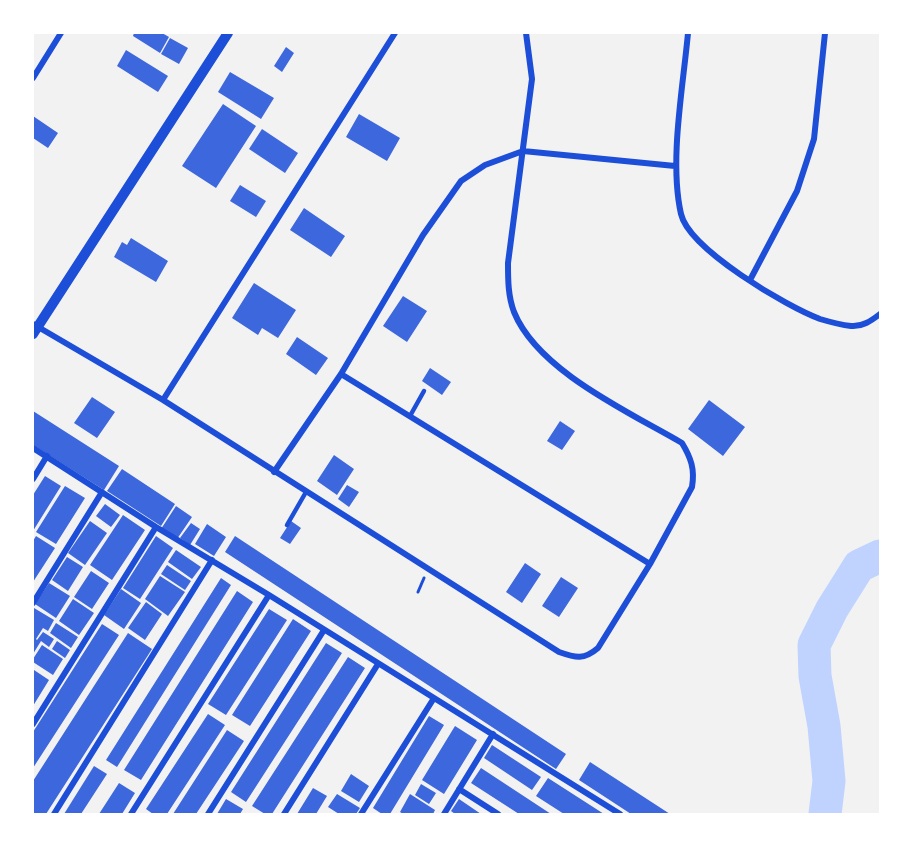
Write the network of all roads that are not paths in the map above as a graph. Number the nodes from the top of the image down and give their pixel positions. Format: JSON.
{"nodes":[{"id":1,"x":61,"y":33,"type":"edge"},
{"id":2,"x":228,"y":33,"type":"edge"},
{"id":3,"x":396,"y":33,"type":"edge"},
{"id":4,"x":526,"y":33,"type":"edge"},
{"id":5,"x":688,"y":33,"type":"edge"},
{"id":6,"x":825,"y":33,"type":"edge"},
{"id":7,"x":33,"y":78,"type":"edge"},
{"id":8,"x":523,"y":151,"type":"junction"},
{"id":9,"x":675,"y":166,"type":"junction"},
{"id":10,"x":750,"y":280,"type":"junction"},
{"id":11,"x":880,"y":314,"type":"edge"},
{"id":12,"x":35,"y":328,"type":"edge"},
{"id":13,"x":33,"y":346,"type":"edge"},
{"id":14,"x":341,"y":374,"type":"junction"},
{"id":15,"x":424,"y":391,"type":"dead end"},
{"id":16,"x":164,"y":400,"type":"junction"},
{"id":17,"x":410,"y":416,"type":"junction"},
{"id":18,"x":33,"y":448,"type":"edge"},
{"id":19,"x":47,"y":456,"type":"junction"},
{"id":20,"x":274,"y":471,"type":"junction"},
{"id":21,"x":33,"y":479,"type":"edge"},
{"id":22,"x":102,"y":492,"type":"junction"},
{"id":23,"x":306,"y":492,"type":"junction"},
{"id":24,"x":287,"y":525,"type":"dead end"},
{"id":25,"x":156,"y":527,"type":"junction"},
{"id":26,"x":212,"y":560,"type":"junction"},
{"id":27,"x":650,"y":564,"type":"junction"},
{"id":28,"x":269,"y":595,"type":"junction"},
{"id":29,"x":33,"y":603,"type":"edge"},
{"id":30,"x":324,"y":630,"type":"junction"},
{"id":31,"x":378,"y":664,"type":"junction"},
{"id":32,"x":434,"y":698,"type":"junction"},
{"id":33,"x":33,"y":724,"type":"edge"},
{"id":34,"x":493,"y":734,"type":"junction"},
{"id":35,"x":459,"y":789,"type":"junction"},
{"id":36,"x":54,"y":814,"type":"edge"},
{"id":37,"x":130,"y":814,"type":"edge"},
{"id":38,"x":208,"y":814,"type":"edge"},
{"id":39,"x":284,"y":814,"type":"edge"},
{"id":40,"x":361,"y":814,"type":"edge"},
{"id":41,"x":444,"y":814,"type":"edge"},
{"id":42,"x":498,"y":814,"type":"edge"},
{"id":43,"x":620,"y":814,"type":"edge"}],
"edges":[{"from":1,"to":7,"type":"street"},
{"from":2,"to":12,"type":"street"},
{"from":3,"to":16,"type":"street"},
{"from":4,"to":8,"type":"street"},
{"from":5,"to":9,"type":"street"},
{"from":6,"to":10,"type":"street"},
{"from":8,"to":9,"type":"street"},
{"from":8,"to":14,"type":"street"},
{"from":8,"to":27,"type":"street"},
{"from":9,"to":10,"type":"street"},
{"from":10,"to":11,"type":"street"},
{"from":12,"to":13,"type":"street"},
{"from":12,"to":16,"type":"street"},
{"from":14,"to":17,"type":"street"},
{"from":14,"to":20,"type":"street"},
{"from":15,"to":17,"type":"lane"},
{"from":16,"to":20,"type":"street"},
{"from":17,"to":27,"type":"street"},
{"from":18,"to":19,"type":"street"},
{"from":19,"to":21,"type":"street"},
{"from":19,"to":22,"type":"street"},
{"from":20,"to":23,"type":"street"},
{"from":22,"to":25,"type":"street"},
{"from":22,"to":29,"type":"street"},
{"from":23,"to":24,"type":"lane"},
{"from":23,"to":27,"type":"street"},
{"from":25,"to":26,"type":"street"},
{"from":25,"to":33,"type":"street"},
{"from":26,"to":28,"type":"street"},
{"from":26,"to":36,"type":"street"},
{"from":28,"to":30,"type":"street"},
{"from":28,"to":37,"type":"street"},
{"from":30,"to":31,"type":"street"},
{"from":30,"to":38,"type":"street"},
{"from":31,"to":32,"type":"street"},
{"from":31,"to":39,"type":"street"},
{"from":32,"to":34,"type":"street"},
{"from":32,"to":40,"type":"street"},
{"from":34,"to":35,"type":"street"},
{"from":34,"to":43,"type":"street"},
{"from":35,"to":41,"type":"street"},
{"from":35,"to":42,"type":"street"}]}
